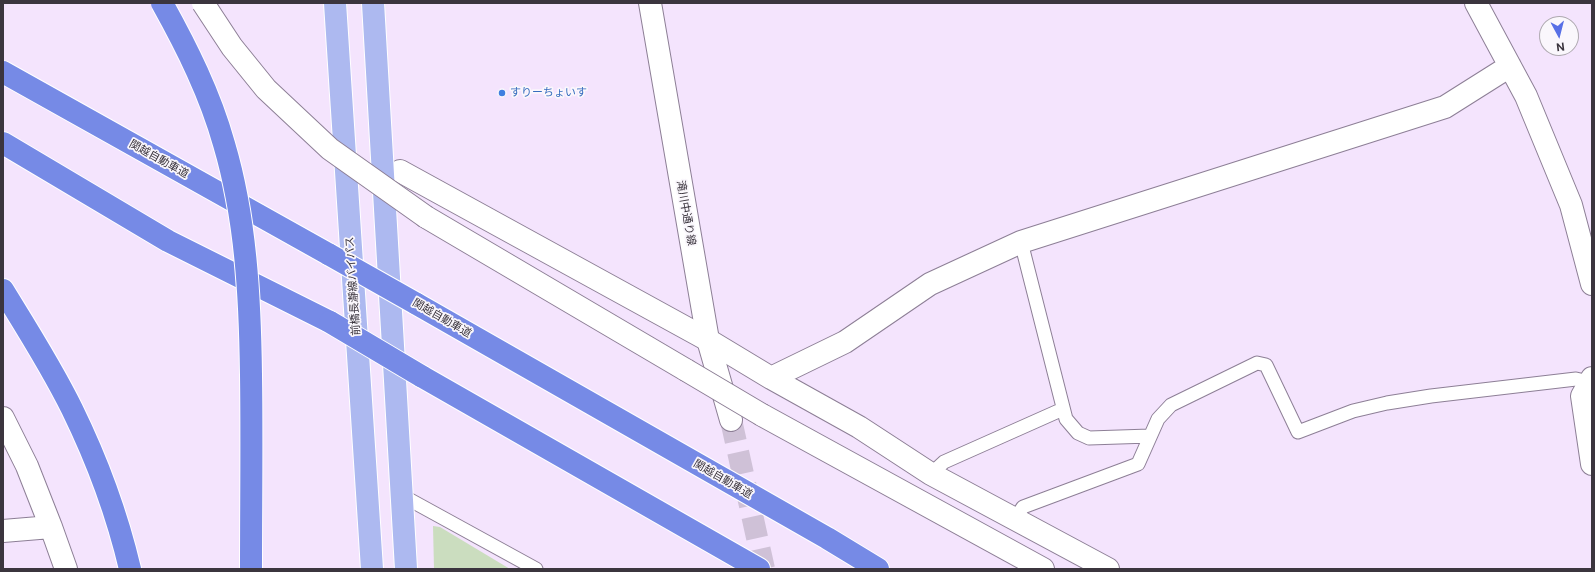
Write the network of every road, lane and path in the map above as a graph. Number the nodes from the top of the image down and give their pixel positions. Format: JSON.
{"nodes":[{"id":1,"x":162,"y":3,"type":"edge"},
{"id":2,"x":203,"y":3,"type":"edge"},
{"id":3,"x":334,"y":3,"type":"edge"},
{"id":4,"x":373,"y":3,"type":"edge"},
{"id":5,"x":650,"y":3,"type":"edge"},
{"id":6,"x":1476,"y":3,"type":"edge"},
{"id":7,"x":1510,"y":66,"type":"junction"},
{"id":8,"x":3,"y":72,"type":"edge"},
{"id":9,"x":3,"y":143,"type":"edge"},
{"id":10,"x":400,"y":170,"type":"dead end"},
{"id":11,"x":1021,"y":242,"type":"junction"},
{"id":12,"x":1592,"y":284,"type":"edge"},
{"id":13,"x":3,"y":290,"type":"edge"},
{"id":14,"x":708,"y":340,"type":"junction"},
{"id":15,"x":771,"y":378,"type":"junction"},
{"id":16,"x":1591,"y":380,"type":"edge"},
{"id":17,"x":1063,"y":409,"type":"junction"},
{"id":18,"x":3,"y":418,"type":"edge"},
{"id":19,"x":731,"y":420,"type":"tunnel mouth"},
{"id":20,"x":1150,"y":436,"type":"junction"},
{"id":21,"x":1592,"y":464,"type":"edge"},
{"id":22,"x":931,"y":474,"type":"junction"},
{"id":23,"x":402,"y":495,"type":"junction"},
{"id":24,"x":1015,"y":519,"type":"junction"},
{"id":25,"x":51,"y":527,"type":"junction"},
{"id":26,"x":3,"y":531,"type":"edge"},
{"id":27,"x":66,"y":569,"type":"edge"},
{"id":28,"x":130,"y":569,"type":"edge"},
{"id":29,"x":251,"y":569,"type":"edge"},
{"id":30,"x":372,"y":569,"type":"edge"},
{"id":31,"x":406,"y":569,"type":"edge"},
{"id":32,"x":536,"y":569,"type":"edge"},
{"id":33,"x":759,"y":569,"type":"edge"},
{"id":34,"x":878,"y":569,"type":"edge"},
{"id":35,"x":1043,"y":569,"type":"edge"},
{"id":36,"x":1108,"y":569,"type":"edge"}],
"edges":[{"from":1,"to":29,"type":"highway","bridge":true},
{"from":2,"to":35,"type":"street","bridge":true},
{"from":3,"to":30,"type":"main road","name":"前橋長瀞線バイパス"},
{"from":4,"to":23,"type":"main road"},
{"from":5,"to":14,"type":"street","name":"滝川中通り線"},
{"from":6,"to":7,"type":"street"},
{"from":7,"to":11,"type":"street"},
{"from":7,"to":12,"type":"street"},
{"from":8,"to":34,"type":"highway","name":"関越自動車道","bridge":true},
{"from":9,"to":33,"type":"highway","bridge":true},
{"from":10,"to":14,"type":"street"},
{"from":11,"to":15,"type":"street"},
{"from":11,"to":17,"type":"lane"},
{"from":13,"to":28,"type":"highway"},
{"from":14,"to":15,"type":"street"},
{"from":14,"to":19,"type":"street","name":"滝川中通り線"},
{"from":15,"to":22,"type":"street"},
{"from":16,"to":20,"type":"lane"},
{"from":16,"to":21,"type":"street"},
{"from":17,"to":20,"type":"lane"},
{"from":17,"to":22,"type":"lane"},
{"from":18,"to":25,"type":"street"},
{"from":20,"to":24,"type":"lane"},
{"from":22,"to":24,"type":"street"},
{"from":23,"to":31,"type":"main road"},
{"from":23,"to":32,"type":"lane"},
{"from":24,"to":36,"type":"street"},
{"from":25,"to":26,"type":"street"},
{"from":25,"to":27,"type":"street"}]}
